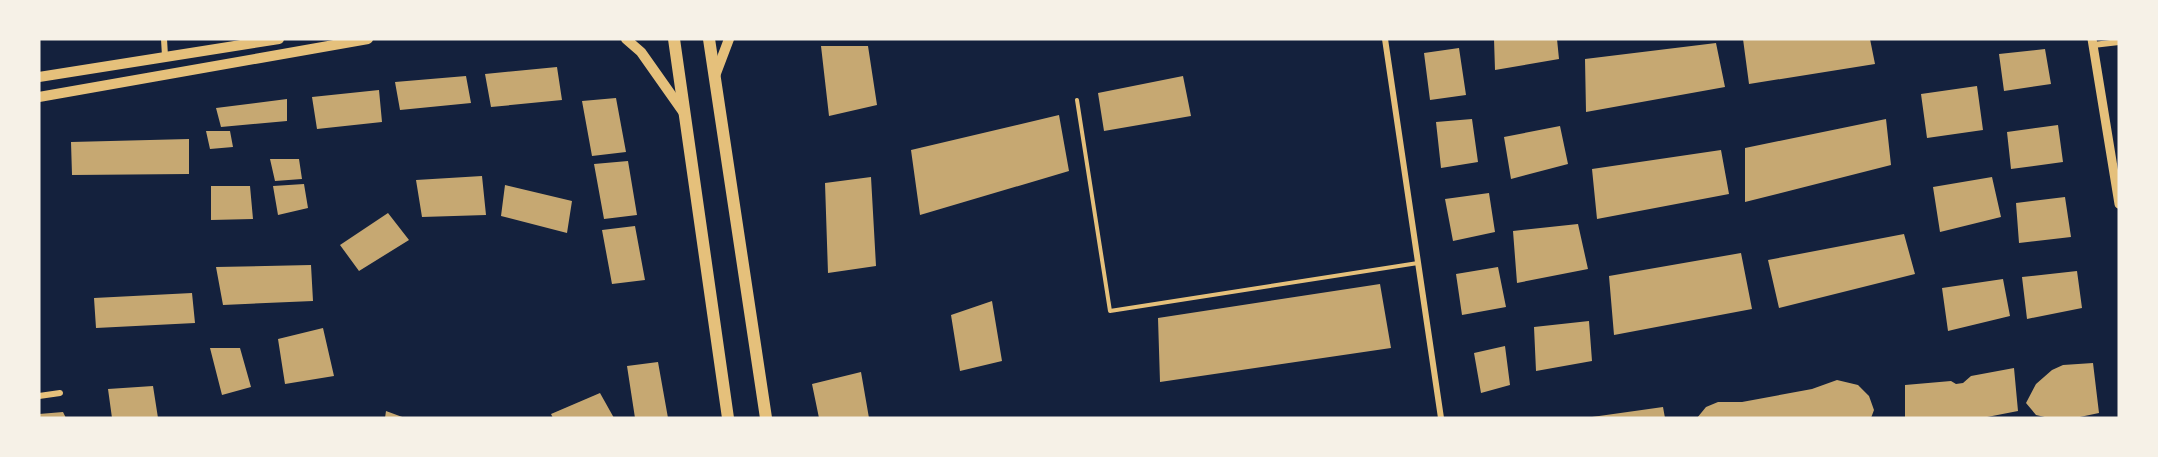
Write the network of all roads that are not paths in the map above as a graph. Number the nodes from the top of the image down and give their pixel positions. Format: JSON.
{"nodes":[{"id":1,"x":164,"y":39,"type":"edge"},
{"id":2,"x":279,"y":39,"type":"edge"},
{"id":3,"x":368,"y":39,"type":"edge"},
{"id":4,"x":626,"y":39,"type":"edge"},
{"id":5,"x":674,"y":39,"type":"edge"},
{"id":6,"x":709,"y":39,"type":"edge"},
{"id":7,"x":729,"y":39,"type":"edge"},
{"id":8,"x":1385,"y":39,"type":"edge"},
{"id":9,"x":2092,"y":42,"type":"edge"},
{"id":10,"x":2119,"y":42,"type":"edge"},
{"id":11,"x":165,"y":56,"type":"junction"},
{"id":12,"x":39,"y":76,"type":"edge"},
{"id":13,"x":715,"y":79,"type":"junction"},
{"id":14,"x":39,"y":97,"type":"edge"},
{"id":15,"x":1077,"y":100,"type":"dead end"},
{"id":16,"x":684,"y":113,"type":"junction"},
{"id":17,"x":2119,"y":204,"type":"edge"},
{"id":18,"x":1418,"y":263,"type":"junction"},
{"id":19,"x":60,"y":393,"type":"dead end"},
{"id":20,"x":39,"y":396,"type":"edge"},
{"id":21,"x":728,"y":418,"type":"edge"},
{"id":22,"x":766,"y":418,"type":"edge"},
{"id":23,"x":1441,"y":418,"type":"edge"}],
"edges":[{"from":1,"to":11,"type":"street"},
{"from":2,"to":11,"type":"main road"},
{"from":3,"to":14,"type":"main road"},
{"from":4,"to":16,"type":"main road"},
{"from":5,"to":16,"type":"highway"},
{"from":6,"to":13,"type":"highway"},
{"from":7,"to":13,"type":"main road"},
{"from":8,"to":18,"type":"street"},
{"from":9,"to":10,"type":"street"},
{"from":9,"to":17,"type":"street"},
{"from":11,"to":12,"type":"main road"},
{"from":13,"to":22,"type":"highway"},
{"from":15,"to":18,"type":"lane"},
{"from":16,"to":21,"type":"highway"},
{"from":18,"to":23,"type":"street"},
{"from":19,"to":20,"type":"street"}]}
